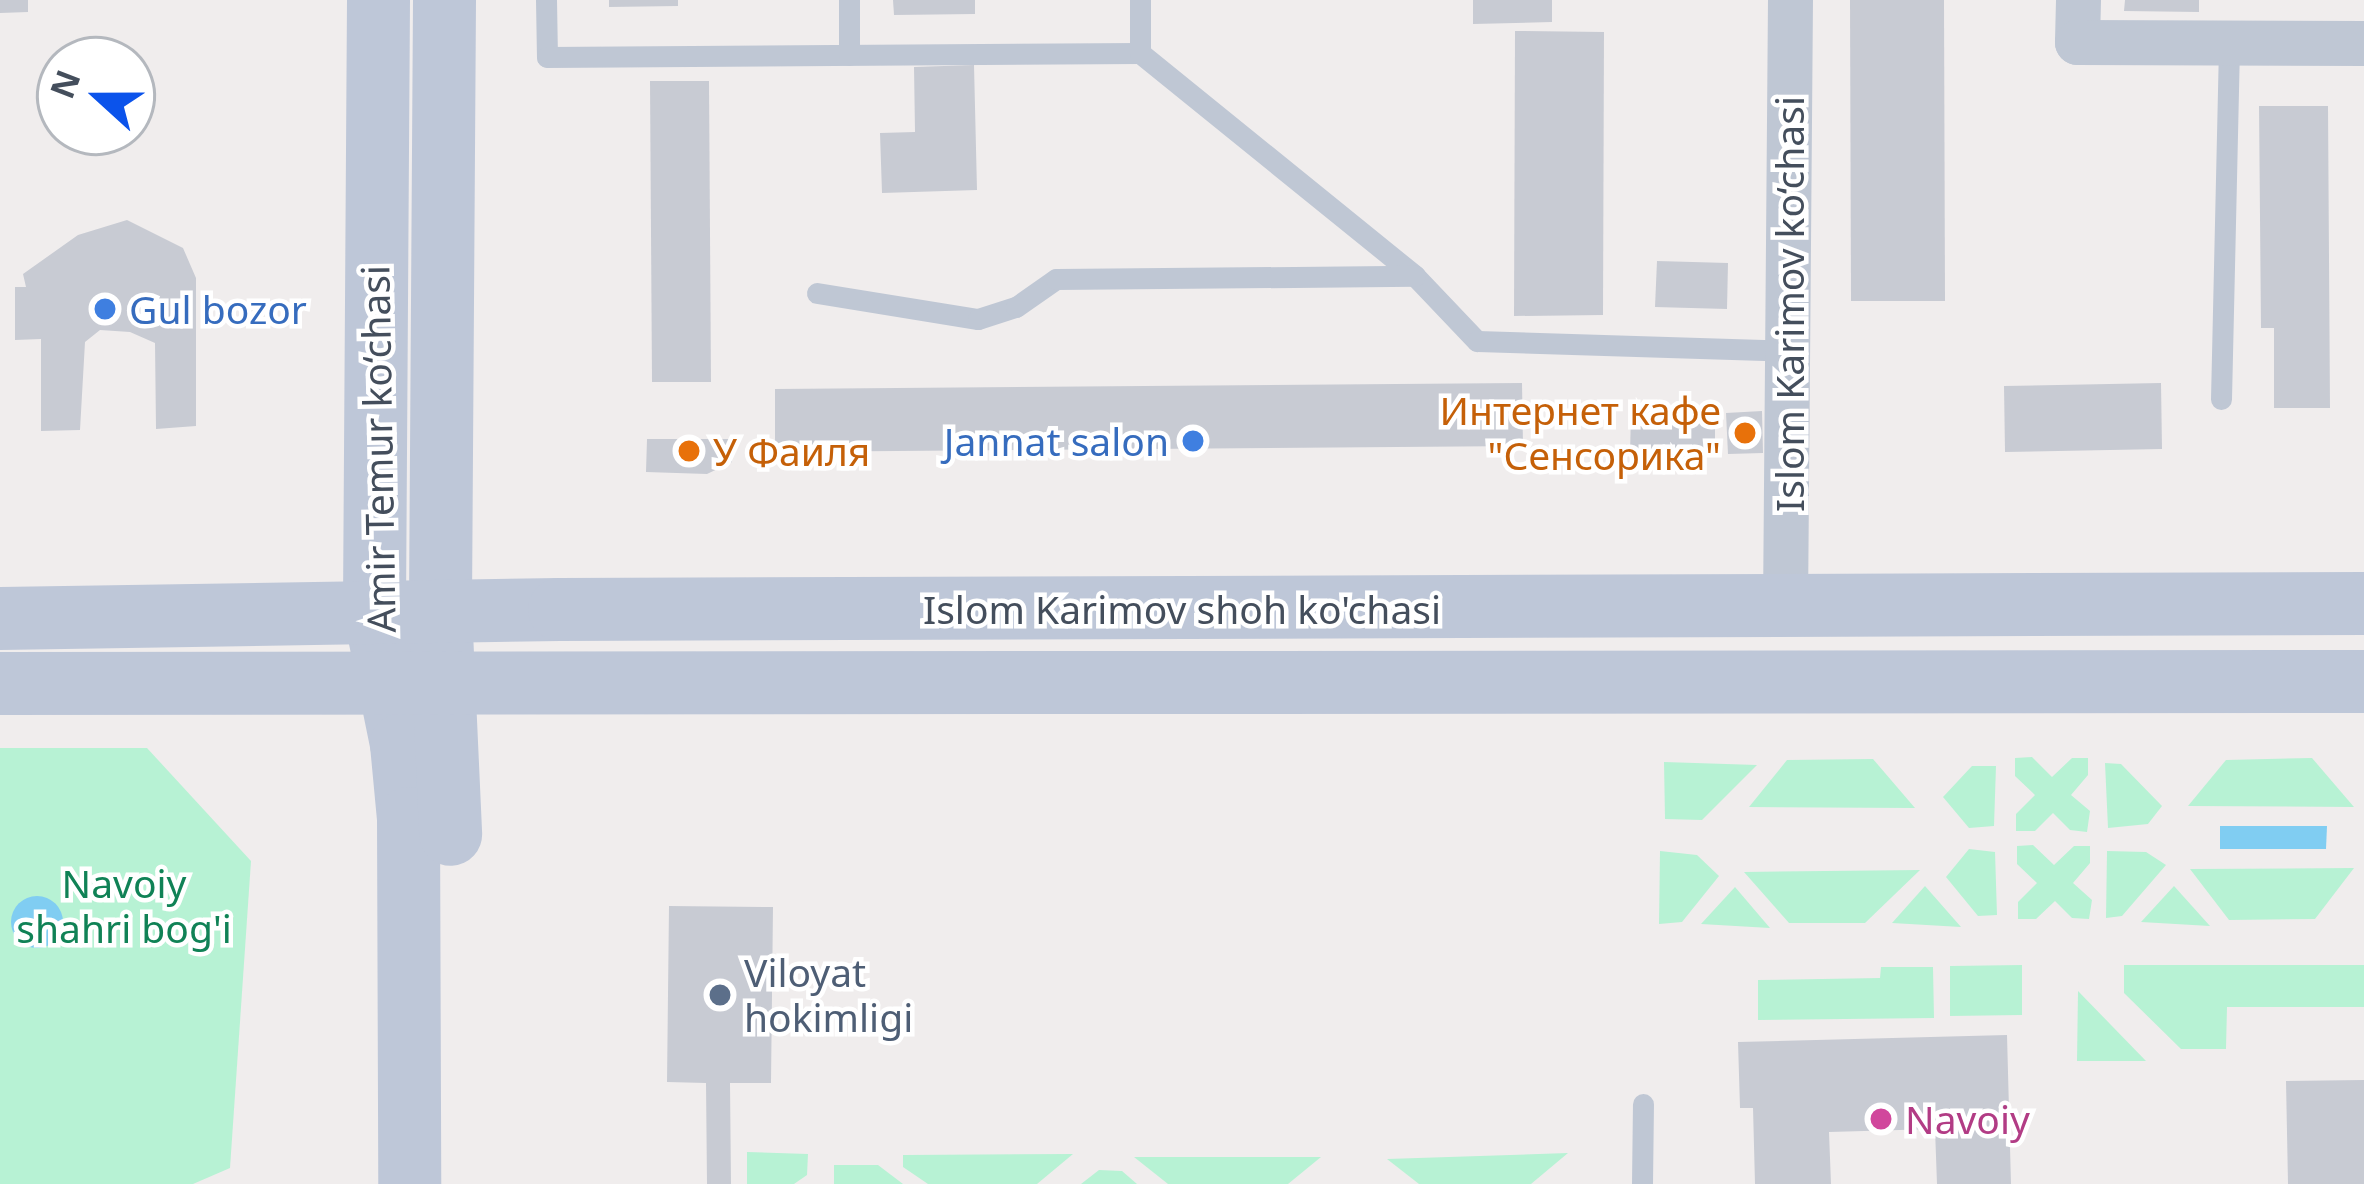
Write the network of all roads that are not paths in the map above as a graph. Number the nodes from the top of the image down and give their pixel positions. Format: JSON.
{"nodes":[{"id":1,"x":378,"y":0,"type":"edge"},
{"id":2,"x":444,"y":0,"type":"edge"},
{"id":3,"x":546,"y":0,"type":"edge"},
{"id":4,"x":849,"y":0,"type":"edge"},
{"id":5,"x":1140,"y":0,"type":"edge"},
{"id":6,"x":1790,"y":0,"type":"edge"},
{"id":7,"x":2078,"y":0,"type":"edge"},
{"id":8,"x":2364,"y":43,"type":"edge"},
{"id":9,"x":2229,"y":44,"type":"junction"},
{"id":10,"x":1140,"y":53,"type":"junction"},
{"id":11,"x":849,"y":55,"type":"junction"},
{"id":12,"x":1415,"y":276,"type":"junction"},
{"id":13,"x":817,"y":293,"type":"dead end"},
{"id":14,"x":1789,"y":351,"type":"junction"},
{"id":15,"x":2222,"y":399,"type":"dead end"},
{"id":16,"x":2364,"y":603,"type":"edge"},
{"id":17,"x":1785,"y":608,"type":"junction"},
{"id":18,"x":440,"y":610,"type":"junction"},
{"id":19,"x":374,"y":611,"type":"junction"},
{"id":20,"x":0,"y":618,"type":"edge"},
{"id":21,"x":2364,"y":681,"type":"edge"},
{"id":22,"x":0,"y":683,"type":"edge"},
{"id":23,"x":413,"y":683,"type":"junction"},
{"id":24,"x":1642,"y":1104,"type":"dead end"},
{"id":25,"x":409,"y":1184,"type":"edge"},
{"id":26,"x":446,"y":1184,"type":"edge"},
{"id":27,"x":1642,"y":1184,"type":"edge"}],
"edges":[{"from":1,"to":19,"type":"main road","name":"Amir Temur ko‘chasi"},
{"from":2,"to":18,"type":"main road","name":"Amir Temur ko‘chasi"},
{"from":3,"to":11,"type":"lane"},
{"from":4,"to":11,"type":"lane"},
{"from":5,"to":10,"type":"lane"},
{"from":6,"to":14,"type":"street","name":"Islom Karimov ko‘chasi"},
{"from":7,"to":9,"type":"street"},
{"from":8,"to":9,"type":"street"},
{"from":9,"to":15,"type":"lane"},
{"from":10,"to":11,"type":"lane"},
{"from":10,"to":12,"type":"lane"},
{"from":12,"to":13,"type":"lane"},
{"from":12,"to":14,"type":"lane"},
{"from":14,"to":17,"type":"street","name":"Islom Karimov ko‘chasi"},
{"from":16,"to":17,"type":"main road","name":"Islom Karimov shoh ko'chasi"},
{"from":17,"to":18,"type":"main road","name":"Islom Karimov shoh ko'chasi"},
{"from":18,"to":19,"type":"main road","name":"Islom Karimov shoh ko'chasi"},
{"from":18,"to":23,"type":"main road","name":"Amir Temur ko‘chasi"},
{"from":19,"to":20,"type":"main road","name":"Islom Karimov shoh ko'chasi"},
{"from":19,"to":23,"type":"main road","name":"Amir Temur ko‘chasi"},
{"from":21,"to":23,"type":"main road","name":"Islom Karimov shoh ko'chasi"},
{"from":22,"to":23,"type":"main road","name":"Islom Karimov shoh ko'chasi"},
{"from":23,"to":25,"type":"main road","name":"Amir Temur ko‘chasi"},
{"from":23,"to":26,"type":"main road","name":"Amir Temur ko‘chasi"},
{"from":24,"to":27,"type":"lane"}]}
